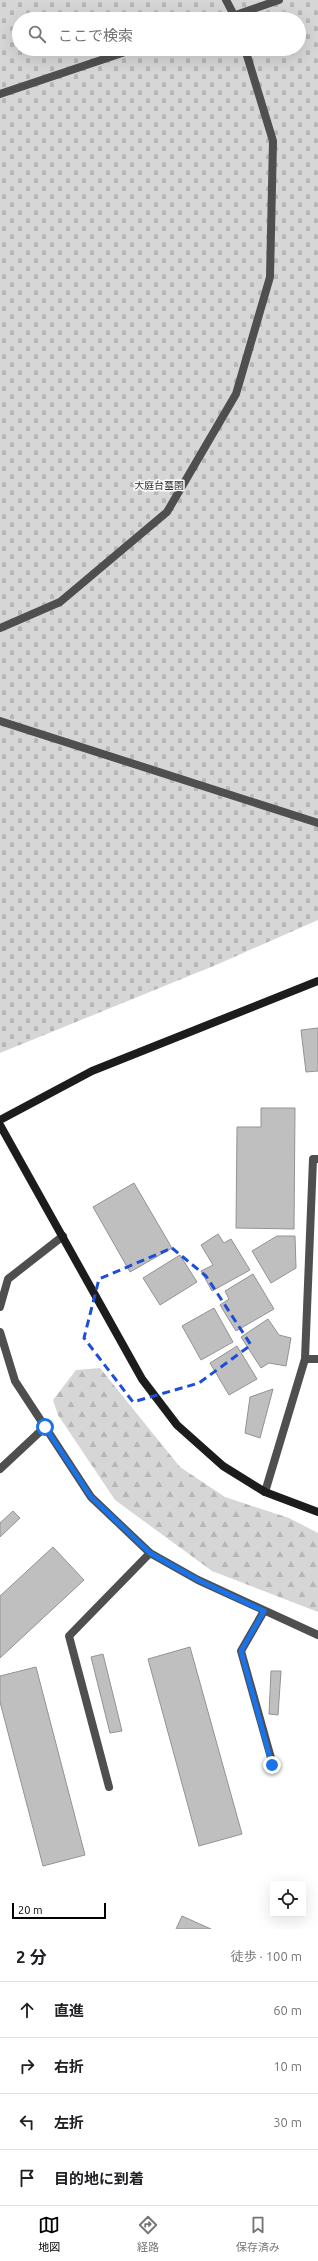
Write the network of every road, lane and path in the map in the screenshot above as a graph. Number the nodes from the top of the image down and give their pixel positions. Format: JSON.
{"nodes":[{"id":1,"x":226,"y":0,"type":"edge"},
{"id":2,"x":279,"y":0,"type":"edge"},
{"id":3,"x":233,"y":12,"type":"edge"},
{"id":4,"x":249,"y":12,"type":"edge"},
{"id":5,"x":113,"y":56,"type":"edge"},
{"id":6,"x":247,"y":56,"type":"edge"},
{"id":7,"x":0,"y":94,"type":"edge"},
{"id":8,"x":0,"y":628,"type":"edge"},
{"id":9,"x":0,"y":721,"type":"edge"},
{"id":10,"x":318,"y":823,"type":"edge"},
{"id":11,"x":318,"y":981,"type":"edge"},
{"id":12,"x":0,"y":1120,"type":"edge"},
{"id":13,"x":0,"y":1125,"type":"edge"},
{"id":14,"x":318,"y":1159,"type":"edge"},
{"id":15,"x":63,"y":1236,"type":"junction"},
{"id":16,"x":0,"y":1307,"type":"edge"},
{"id":17,"x":0,"y":1332,"type":"edge"},
{"id":18,"x":305,"y":1359,"type":"junction"},
{"id":19,"x":318,"y":1359,"type":"edge"},
{"id":20,"x":45,"y":1427,"type":"junction"},
{"id":21,"x":0,"y":1468,"type":"edge"},
{"id":22,"x":265,"y":1492,"type":"junction"},
{"id":23,"x":318,"y":1512,"type":"edge"},
{"id":24,"x":150,"y":1553,"type":"junction"},
{"id":25,"x":264,"y":1611,"type":"junction"},
{"id":26,"x":318,"y":1635,"type":"edge"},
{"id":27,"x":272,"y":1765,"type":"dead end"},
{"id":28,"x":109,"y":1787,"type":"dead end"}],
"edges":[{"from":1,"to":3,"type":"street"},
{"from":2,"to":4,"type":"street"},
{"from":5,"to":7,"type":"street"},
{"from":6,"to":8,"type":"street"},
{"from":9,"to":10,"type":"street"},
{"from":11,"to":12,"type":"street"},
{"from":13,"to":15,"type":"street"},
{"from":14,"to":18,"type":"street"},
{"from":15,"to":16,"type":"street"},
{"from":15,"to":22,"type":"street"},
{"from":17,"to":20,"type":"street"},
{"from":18,"to":19,"type":"street"},
{"from":18,"to":22,"type":"street"},
{"from":20,"to":21,"type":"street"},
{"from":20,"to":24,"type":"street"},
{"from":22,"to":23,"type":"street"},
{"from":24,"to":25,"type":"street"},
{"from":24,"to":28,"type":"street"},
{"from":25,"to":26,"type":"street"},
{"from":25,"to":27,"type":"street"}]}
